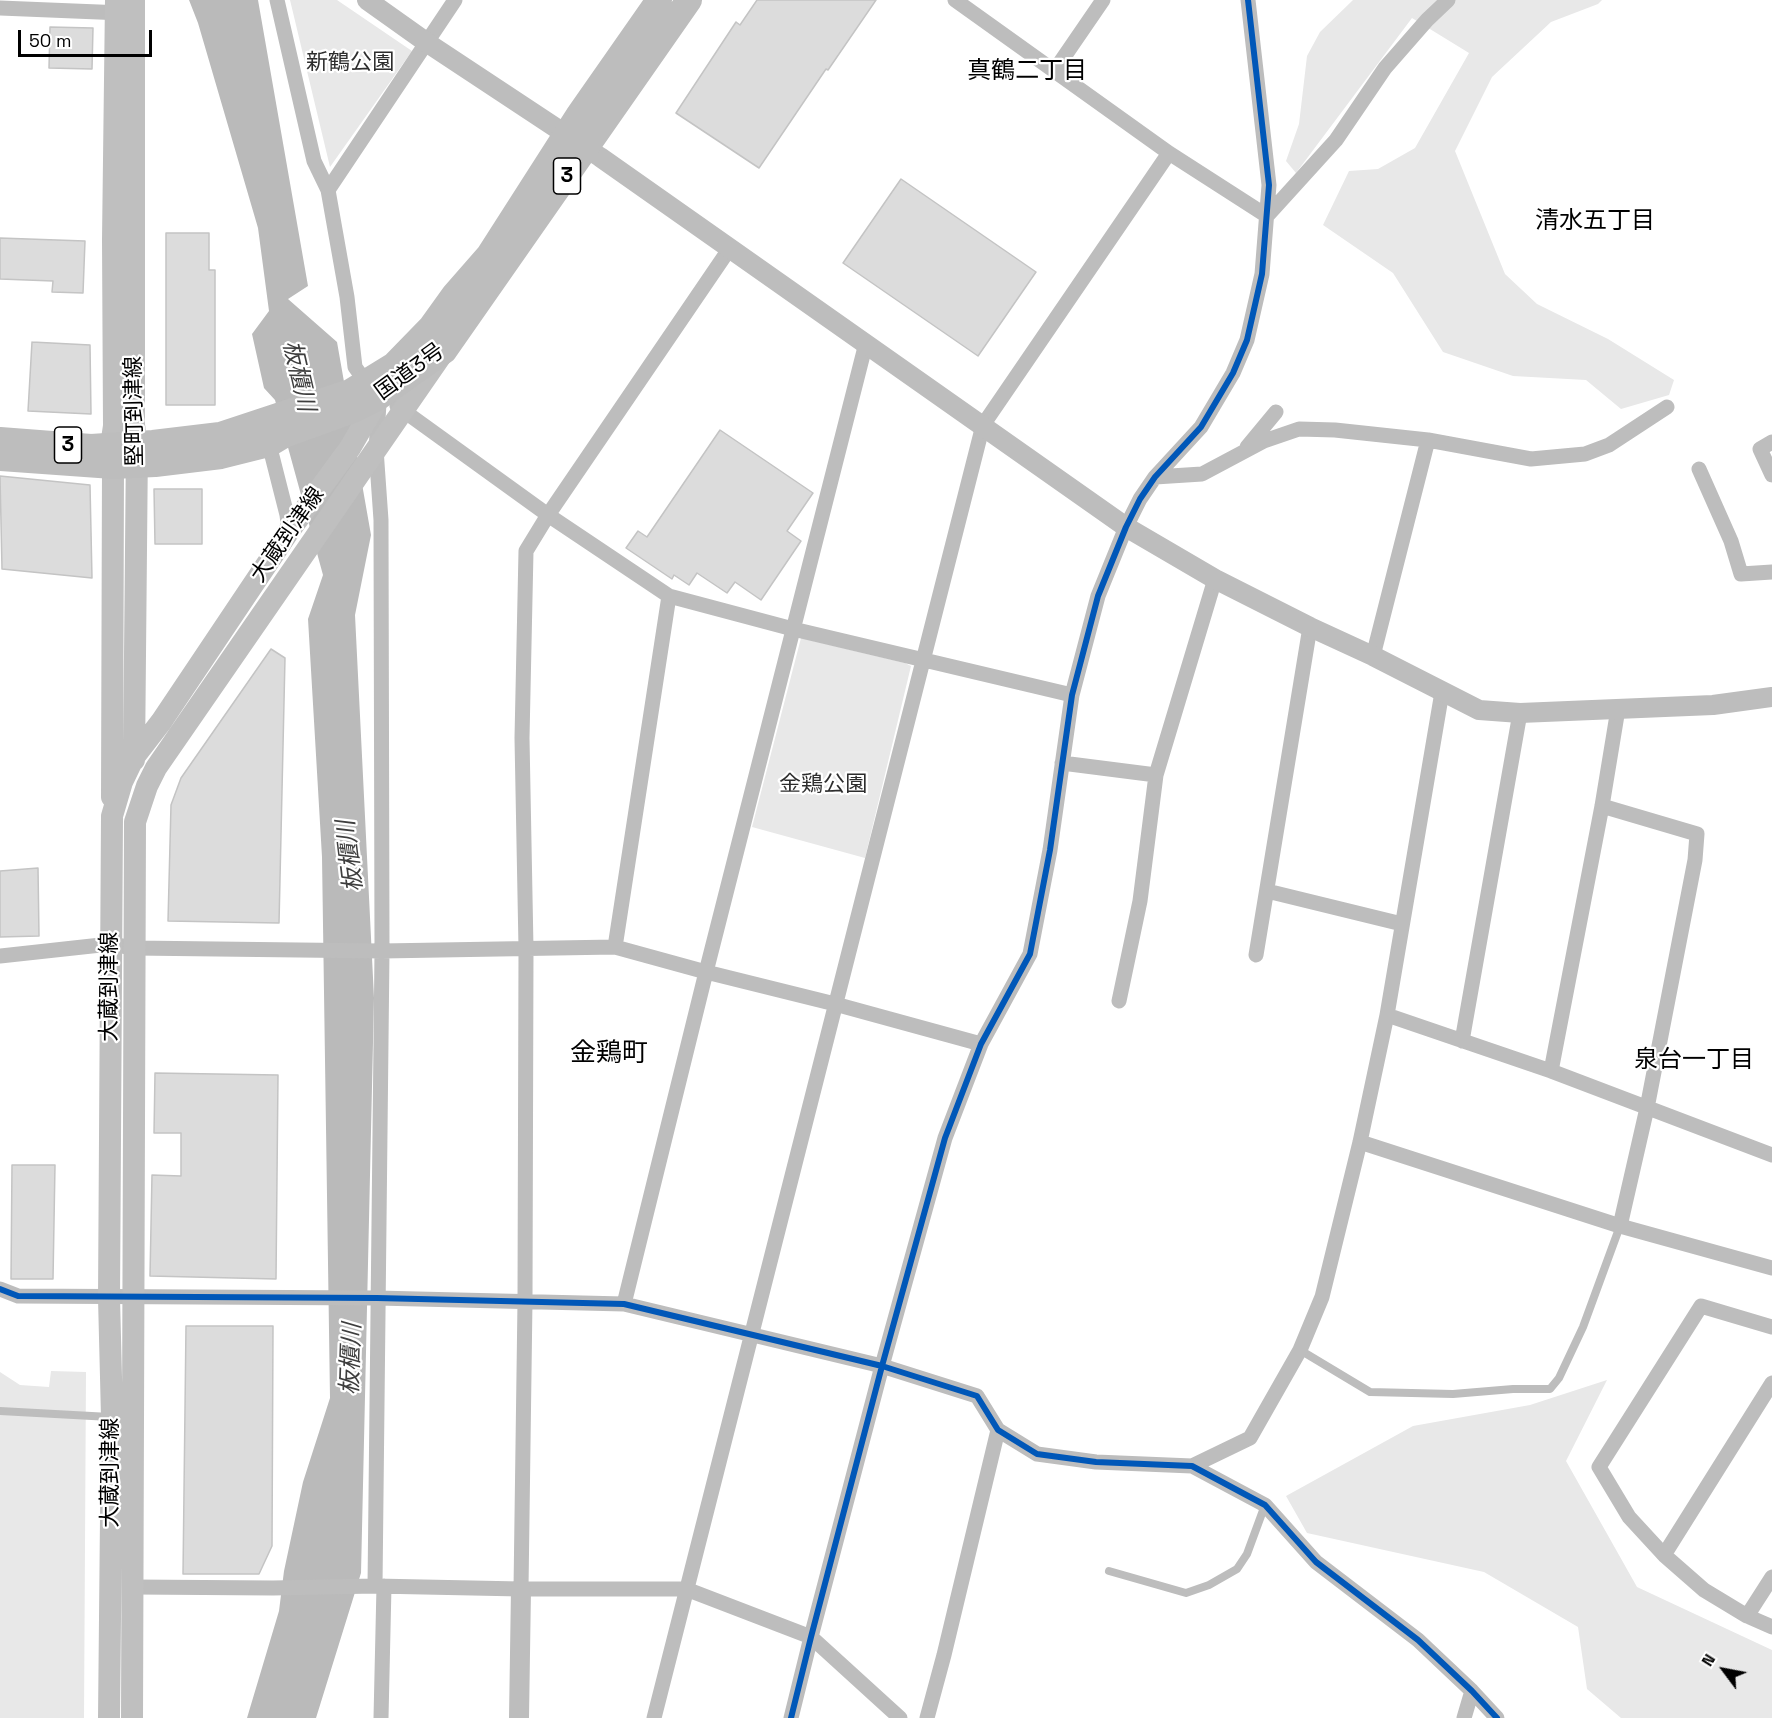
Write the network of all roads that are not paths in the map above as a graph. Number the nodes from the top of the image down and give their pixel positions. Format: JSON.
{"nodes":[{"id":1,"x":277,"y":0,"type":"edge"},
{"id":2,"x":367,"y":0,"type":"edge"},
{"id":3,"x":455,"y":0,"type":"edge"},
{"id":4,"x":659,"y":0,"type":"edge"},
{"id":5,"x":689,"y":0,"type":"edge"},
{"id":6,"x":955,"y":0,"type":"edge"},
{"id":7,"x":1103,"y":0,"type":"edge"},
{"id":8,"x":1248,"y":0,"type":"edge"},
{"id":9,"x":1448,"y":0,"type":"edge"},
{"id":10,"x":125,"y":6,"type":"edge"},
{"id":11,"x":0,"y":8,"type":"edge"},
{"id":12,"x":426,"y":42,"type":"junction"},
{"id":13,"x":1055,"y":70,"type":"junction"},
{"id":14,"x":576,"y":142,"type":"junction"},
{"id":15,"x":1169,"y":153,"type":"junction"},
{"id":16,"x":328,"y":190,"type":"junction"},
{"id":17,"x":1267,"y":216,"type":"junction"},
{"id":18,"x":730,"y":248,"type":"junction"},
{"id":19,"x":866,"y":343,"type":"junction"},
{"id":20,"x":444,"y":351,"type":"junction"},
{"id":21,"x":362,"y":396,"type":"junction"},
{"id":22,"x":1667,"y":407,"type":"dead end"},
{"id":23,"x":402,"y":410,"type":"junction"},
{"id":24,"x":1276,"y":412,"type":"dead end"},
{"id":25,"x":983,"y":425,"type":"junction"},
{"id":26,"x":277,"y":431,"type":"junction"},
{"id":27,"x":0,"y":440,"type":"edge"},
{"id":28,"x":1428,"y":440,"type":"junction"},
{"id":29,"x":1772,"y":442,"type":"edge"},
{"id":30,"x":376,"y":449,"type":"junction"},
{"id":31,"x":1244,"y":451,"type":"junction"},
{"id":32,"x":124,"y":456,"type":"junction"},
{"id":33,"x":0,"y":459,"type":"edge"},
{"id":34,"x":1699,"y":469,"type":"dead end"},
{"id":35,"x":1772,"y":475,"type":"edge"},
{"id":36,"x":1155,"y":477,"type":"junction"},
{"id":37,"x":548,"y":515,"type":"junction"},
{"id":38,"x":293,"y":526,"type":"junction"},
{"id":39,"x":1126,"y":527,"type":"junction"},
{"id":40,"x":1772,"y":572,"type":"edge"},
{"id":41,"x":1215,"y":579,"type":"junction"},
{"id":42,"x":669,"y":596,"type":"junction"},
{"id":43,"x":1311,"y":627,"type":"junction"},
{"id":44,"x":793,"y":629,"type":"junction"},
{"id":45,"x":1372,"y":656,"type":"junction"},
{"id":46,"x":922,"y":659,"type":"junction"},
{"id":47,"x":1442,"y":692,"type":"junction"},
{"id":48,"x":1072,"y":695,"type":"junction"},
{"id":49,"x":1772,"y":697,"type":"edge"},
{"id":50,"x":1618,"y":709,"type":"junction"},
{"id":51,"x":1520,"y":713,"type":"junction"},
{"id":52,"x":134,"y":757,"type":"junction"},
{"id":53,"x":1062,"y":763,"type":"junction"},
{"id":54,"x":1156,"y":775,"type":"junction"},
{"id":55,"x":1602,"y":806,"type":"junction"},
{"id":56,"x":112,"y":816,"type":"junction"},
{"id":57,"x":135,"y":822,"type":"junction"},
{"id":58,"x":1267,"y":891,"type":"junction"},
{"id":59,"x":1402,"y":924,"type":"junction"},
{"id":60,"x":110,"y":944,"type":"junction"},
{"id":61,"x":615,"y":946,"type":"junction"},
{"id":62,"x":134,"y":948,"type":"junction"},
{"id":63,"x":526,"y":948,"type":"junction"},
{"id":64,"x":382,"y":951,"type":"junction"},
{"id":65,"x":1256,"y":955,"type":"dead end"},
{"id":66,"x":0,"y":956,"type":"edge"},
{"id":67,"x":706,"y":972,"type":"junction"},
{"id":68,"x":1119,"y":1001,"type":"dead end"},
{"id":69,"x":835,"y":1004,"type":"junction"},
{"id":70,"x":1387,"y":1015,"type":"junction"},
{"id":71,"x":1462,"y":1041,"type":"junction"},
{"id":72,"x":981,"y":1044,"type":"junction"},
{"id":73,"x":1551,"y":1071,"type":"junction"},
{"id":74,"x":1647,"y":1108,"type":"junction"},
{"id":75,"x":1360,"y":1142,"type":"junction"},
{"id":76,"x":1772,"y":1155,"type":"edge"},
{"id":77,"x":1620,"y":1226,"type":"junction"},
{"id":78,"x":1772,"y":1268,"type":"edge"},
{"id":79,"x":0,"y":1289,"type":"edge"},
{"id":80,"x":109,"y":1298,"type":"junction"},
{"id":81,"x":135,"y":1298,"type":"junction"},
{"id":82,"x":377,"y":1298,"type":"junction"},
{"id":83,"x":525,"y":1301,"type":"junction"},
{"id":84,"x":624,"y":1304,"type":"junction"},
{"id":85,"x":1772,"y":1327,"type":"edge"},
{"id":86,"x":751,"y":1334,"type":"junction"},
{"id":87,"x":1300,"y":1350,"type":"junction"},
{"id":88,"x":882,"y":1366,"type":"junction"},
{"id":89,"x":1772,"y":1383,"type":"edge"},
{"id":90,"x":0,"y":1411,"type":"edge"},
{"id":91,"x":112,"y":1417,"type":"junction"},
{"id":92,"x":998,"y":1430,"type":"junction"},
{"id":93,"x":1192,"y":1466,"type":"junction"},
{"id":94,"x":1265,"y":1505,"type":"junction"},
{"id":95,"x":1664,"y":1555,"type":"junction"},
{"id":96,"x":1109,"y":1571,"type":"dead end"},
{"id":97,"x":1772,"y":1577,"type":"edge"},
{"id":98,"x":380,"y":1586,"type":"junction"},
{"id":99,"x":134,"y":1587,"type":"junction"},
{"id":100,"x":521,"y":1589,"type":"junction"},
{"id":101,"x":686,"y":1589,"type":"junction"},
{"id":102,"x":1747,"y":1616,"type":"junction"},
{"id":103,"x":1772,"y":1627,"type":"edge"},
{"id":104,"x":811,"y":1637,"type":"junction"},
{"id":105,"x":1472,"y":1691,"type":"junction"},
{"id":106,"x":109,"y":1718,"type":"edge"},
{"id":107,"x":132,"y":1718,"type":"edge"},
{"id":108,"x":381,"y":1718,"type":"edge"},
{"id":109,"x":519,"y":1718,"type":"edge"},
{"id":110,"x":654,"y":1718,"type":"edge"},
{"id":111,"x":791,"y":1718,"type":"edge"},
{"id":112,"x":900,"y":1718,"type":"edge"},
{"id":113,"x":927,"y":1718,"type":"edge"},
{"id":114,"x":1464,"y":1718,"type":"edge"},
{"id":115,"x":1497,"y":1718,"type":"edge"}],
"edges":[{"from":1,"to":16,"type":"street"},
{"from":2,"to":12,"type":"street"},
{"from":3,"to":12,"type":"street"},
{"from":4,"to":14,"type":"highway","name":"国道3号","number":"3"},
{"from":5,"to":14,"type":"highway","name":"国道3号","number":"3"},
{"from":6,"to":13,"type":"street"},
{"from":7,"to":13,"type":"street"},
{"from":8,"to":17,"type":"street"},
{"from":9,"to":17,"type":"street"},
{"from":10,"to":11,"type":"street"},
{"from":10,"to":32,"type":"main road","name":"堅町到津線"},
{"from":12,"to":14,"type":"street"},
{"from":12,"to":16,"type":"street"},
{"from":13,"to":15,"type":"street"},
{"from":14,"to":18,"type":"street"},
{"from":14,"to":20,"type":"highway","name":"国道3号","number":"3"},
{"from":14,"to":21,"type":"highway","name":"国道3号","number":"3"},
{"from":15,"to":17,"type":"street"},
{"from":15,"to":25,"type":"street"},
{"from":16,"to":21,"type":"street"},
{"from":17,"to":36,"type":"street"},
{"from":18,"to":19,"type":"street"},
{"from":18,"to":37,"type":"street"},
{"from":19,"to":25,"type":"street"},
{"from":19,"to":44,"type":"street"},
{"from":20,"to":21,"type":"highway","name":"国道3号","number":"3"},
{"from":20,"to":23,"type":"main road","name":"大蔵到津線"},
{"from":21,"to":23,"type":"street"},
{"from":21,"to":26,"type":"highway","name":"国道3号","number":"3"},
{"from":21,"to":30,"type":"street"},
{"from":21,"to":38,"type":"main road","name":"大蔵到津線"},
{"from":22,"to":28,"type":"street"},
{"from":23,"to":30,"type":"main road","name":"大蔵到津線"},
{"from":23,"to":37,"type":"street"},
{"from":24,"to":31,"type":"street"},
{"from":25,"to":39,"type":"street"},
{"from":25,"to":46,"type":"street"},
{"from":26,"to":32,"type":"highway","name":"国道3号","number":"3"},
{"from":26,"to":38,"type":"street"},
{"from":27,"to":32,"type":"highway","name":"国道3号","number":"3"},
{"from":28,"to":31,"type":"street"},
{"from":28,"to":45,"type":"street"},
{"from":29,"to":35,"type":"street"},
{"from":30,"to":57,"type":"main road","name":"大蔵到津線"},
{"from":30,"to":64,"type":"street"},
{"from":31,"to":36,"type":"street"},
{"from":32,"to":33,"type":"highway","name":"国道3号","number":"3"},
{"from":32,"to":52,"type":"main road","name":"堅町到津線"},
{"from":32,"to":56,"type":"main road","name":"堅町到津線"},
{"from":34,"to":40,"type":"street"},
{"from":36,"to":39,"type":"street"},
{"from":37,"to":42,"type":"street"},
{"from":37,"to":63,"type":"street"},
{"from":38,"to":52,"type":"main road","name":"大蔵到津線"},
{"from":39,"to":41,"type":"street"},
{"from":39,"to":48,"type":"street"},
{"from":41,"to":43,"type":"street"},
{"from":41,"to":54,"type":"street"},
{"from":42,"to":44,"type":"street"},
{"from":42,"to":61,"type":"street"},
{"from":43,"to":45,"type":"street"},
{"from":43,"to":58,"type":"street"},
{"from":44,"to":46,"type":"street"},
{"from":44,"to":67,"type":"street"},
{"from":45,"to":47,"type":"street"},
{"from":46,"to":48,"type":"street"},
{"from":46,"to":69,"type":"street"},
{"from":47,"to":51,"type":"street"},
{"from":47,"to":59,"type":"street"},
{"from":48,"to":53,"type":"street"},
{"from":49,"to":50,"type":"street"},
{"from":50,"to":51,"type":"street"},
{"from":50,"to":55,"type":"street"},
{"from":51,"to":71,"type":"street"},
{"from":52,"to":56,"type":"main road","name":"大蔵到津線"},
{"from":52,"to":57,"type":"main road","name":"堅町到津線"},
{"from":53,"to":54,"type":"street"},
{"from":53,"to":72,"type":"street"},
{"from":54,"to":68,"type":"street"},
{"from":55,"to":73,"type":"street"},
{"from":55,"to":74,"type":"street"},
{"from":56,"to":60,"type":"main road","name":"大蔵到津線"},
{"from":57,"to":62,"type":"main road","name":"大蔵到津線"},
{"from":58,"to":59,"type":"street"},
{"from":58,"to":65,"type":"street"},
{"from":59,"to":70,"type":"street"},
{"from":60,"to":62,"type":"street"},
{"from":60,"to":66,"type":"street"},
{"from":60,"to":80,"type":"main road","name":"大蔵到津線"},
{"from":61,"to":63,"type":"street"},
{"from":61,"to":67,"type":"street"},
{"from":62,"to":64,"type":"street"},
{"from":62,"to":81,"type":"main road","name":"大蔵到津線"},
{"from":63,"to":64,"type":"street"},
{"from":63,"to":83,"type":"street"},
{"from":64,"to":82,"type":"street"},
{"from":67,"to":69,"type":"street"},
{"from":67,"to":84,"type":"street"},
{"from":69,"to":72,"type":"street"},
{"from":69,"to":86,"type":"street"},
{"from":70,"to":71,"type":"street"},
{"from":70,"to":75,"type":"street"},
{"from":71,"to":73,"type":"street"},
{"from":72,"to":88,"type":"street"},
{"from":73,"to":74,"type":"street"},
{"from":74,"to":76,"type":"street"},
{"from":74,"to":77,"type":"street"},
{"from":75,"to":77,"type":"street"},
{"from":75,"to":87,"type":"street"},
{"from":77,"to":78,"type":"street"},
{"from":77,"to":87,"type":"lane"},
{"from":79,"to":80,"type":"street"},
{"from":80,"to":81,"type":"street"},
{"from":80,"to":91,"type":"main road","name":"大蔵到津線"},
{"from":81,"to":82,"type":"street"},
{"from":81,"to":99,"type":"main road","name":"大蔵到津線"},
{"from":82,"to":83,"type":"street"},
{"from":82,"to":98,"type":"street"},
{"from":83,"to":84,"type":"street"},
{"from":83,"to":100,"type":"street"},
{"from":84,"to":86,"type":"street"},
{"from":85,"to":95,"type":"street"},
{"from":86,"to":88,"type":"street"},
{"from":86,"to":101,"type":"street"},
{"from":87,"to":93,"type":"street"},
{"from":88,"to":92,"type":"street"},
{"from":88,"to":104,"type":"street"},
{"from":89,"to":95,"type":"street"},
{"from":90,"to":91,"type":"lane"},
{"from":91,"to":106,"type":"main road","name":"大蔵到津線"},
{"from":92,"to":93,"type":"street"},
{"from":92,"to":113,"type":"street"},
{"from":93,"to":94,"type":"street"},
{"from":94,"to":96,"type":"lane"},
{"from":94,"to":105,"type":"street"},
{"from":95,"to":102,"type":"street"},
{"from":97,"to":102,"type":"street"},
{"from":98,"to":99,"type":"street"},
{"from":98,"to":100,"type":"street"},
{"from":98,"to":108,"type":"street"},
{"from":99,"to":107,"type":"main road","name":"大蔵到津線"},
{"from":100,"to":101,"type":"street"},
{"from":100,"to":109,"type":"street"},
{"from":101,"to":104,"type":"street"},
{"from":101,"to":110,"type":"street"},
{"from":102,"to":103,"type":"street"},
{"from":104,"to":111,"type":"street"},
{"from":104,"to":112,"type":"street"},
{"from":105,"to":114,"type":"street"},
{"from":105,"to":115,"type":"street"}]}
